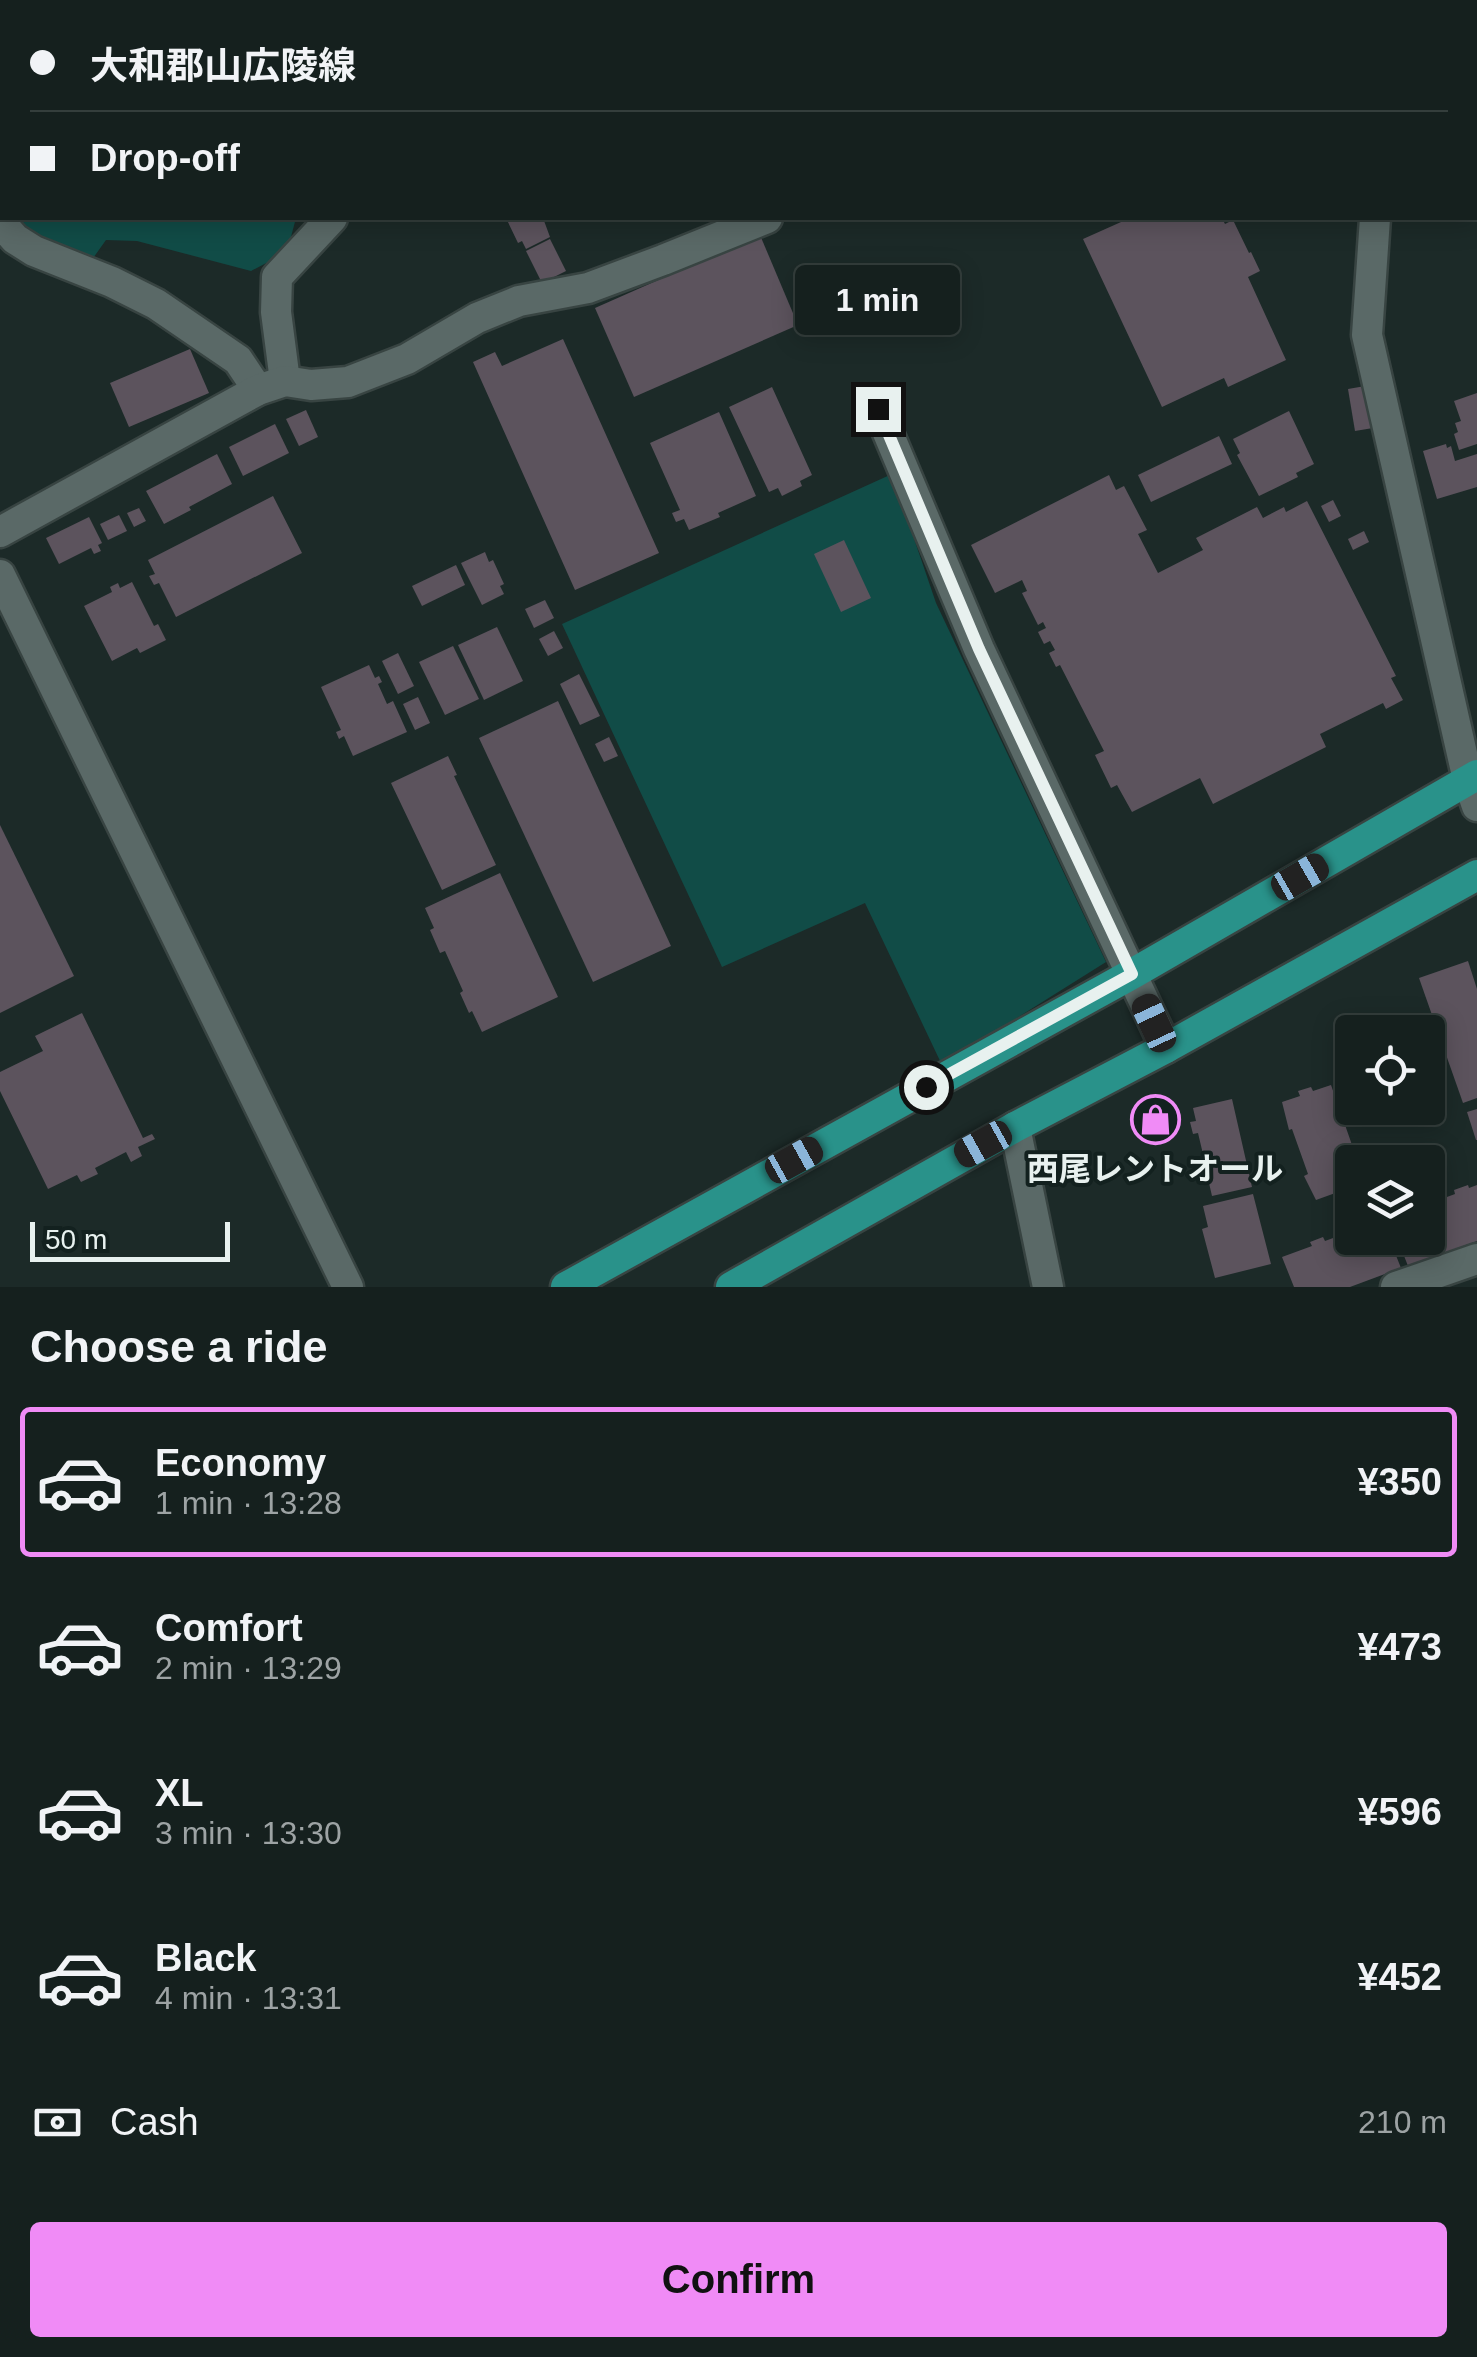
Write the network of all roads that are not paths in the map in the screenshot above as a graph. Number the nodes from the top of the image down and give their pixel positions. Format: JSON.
{"nodes":[{"id":1,"x":330,"y":220,"type":"edge"},
{"id":2,"x":762,"y":220,"type":"edge"},
{"id":3,"x":1375,"y":220,"type":"edge"},
{"id":4,"x":0,"y":222,"type":"edge"},
{"id":5,"x":272,"y":385,"type":"junction"},
{"id":6,"x":878,"y":409,"type":"dead end"},
{"id":7,"x":0,"y":532,"type":"edge"},
{"id":8,"x":0,"y":575,"type":"edge"},
{"id":9,"x":1474,"y":787,"type":"edge"},
{"id":10,"x":1477,"y":875,"type":"edge"},
{"id":11,"x":1132,"y":974,"type":"junction"},
{"id":12,"x":1166,"y":1048,"type":"junction"},
{"id":13,"x":1015,"y":1126,"type":"junction"},
{"id":14,"x":1477,"y":1259,"type":"edge"},
{"id":15,"x":348,"y":1287,"type":"edge"},
{"id":16,"x":566,"y":1287,"type":"edge"},
{"id":17,"x":731,"y":1287,"type":"edge"},
{"id":18,"x":1048,"y":1287,"type":"edge"},
{"id":19,"x":1396,"y":1287,"type":"edge"}],
"edges":[{"from":1,"to":5,"type":"street"},
{"from":2,"to":5,"type":"street"},
{"from":3,"to":9,"type":"street"},
{"from":4,"to":5,"type":"street"},
{"from":5,"to":7,"type":"street"},
{"from":6,"to":11,"type":"street"},
{"from":8,"to":15,"type":"street"},
{"from":9,"to":11,"type":"main road"},
{"from":10,"to":12,"type":"main road"},
{"from":11,"to":12,"type":"street"},
{"from":11,"to":16,"type":"main road"},
{"from":12,"to":13,"type":"main road"},
{"from":13,"to":17,"type":"main road"},
{"from":13,"to":18,"type":"street"},
{"from":14,"to":19,"type":"street"}]}
